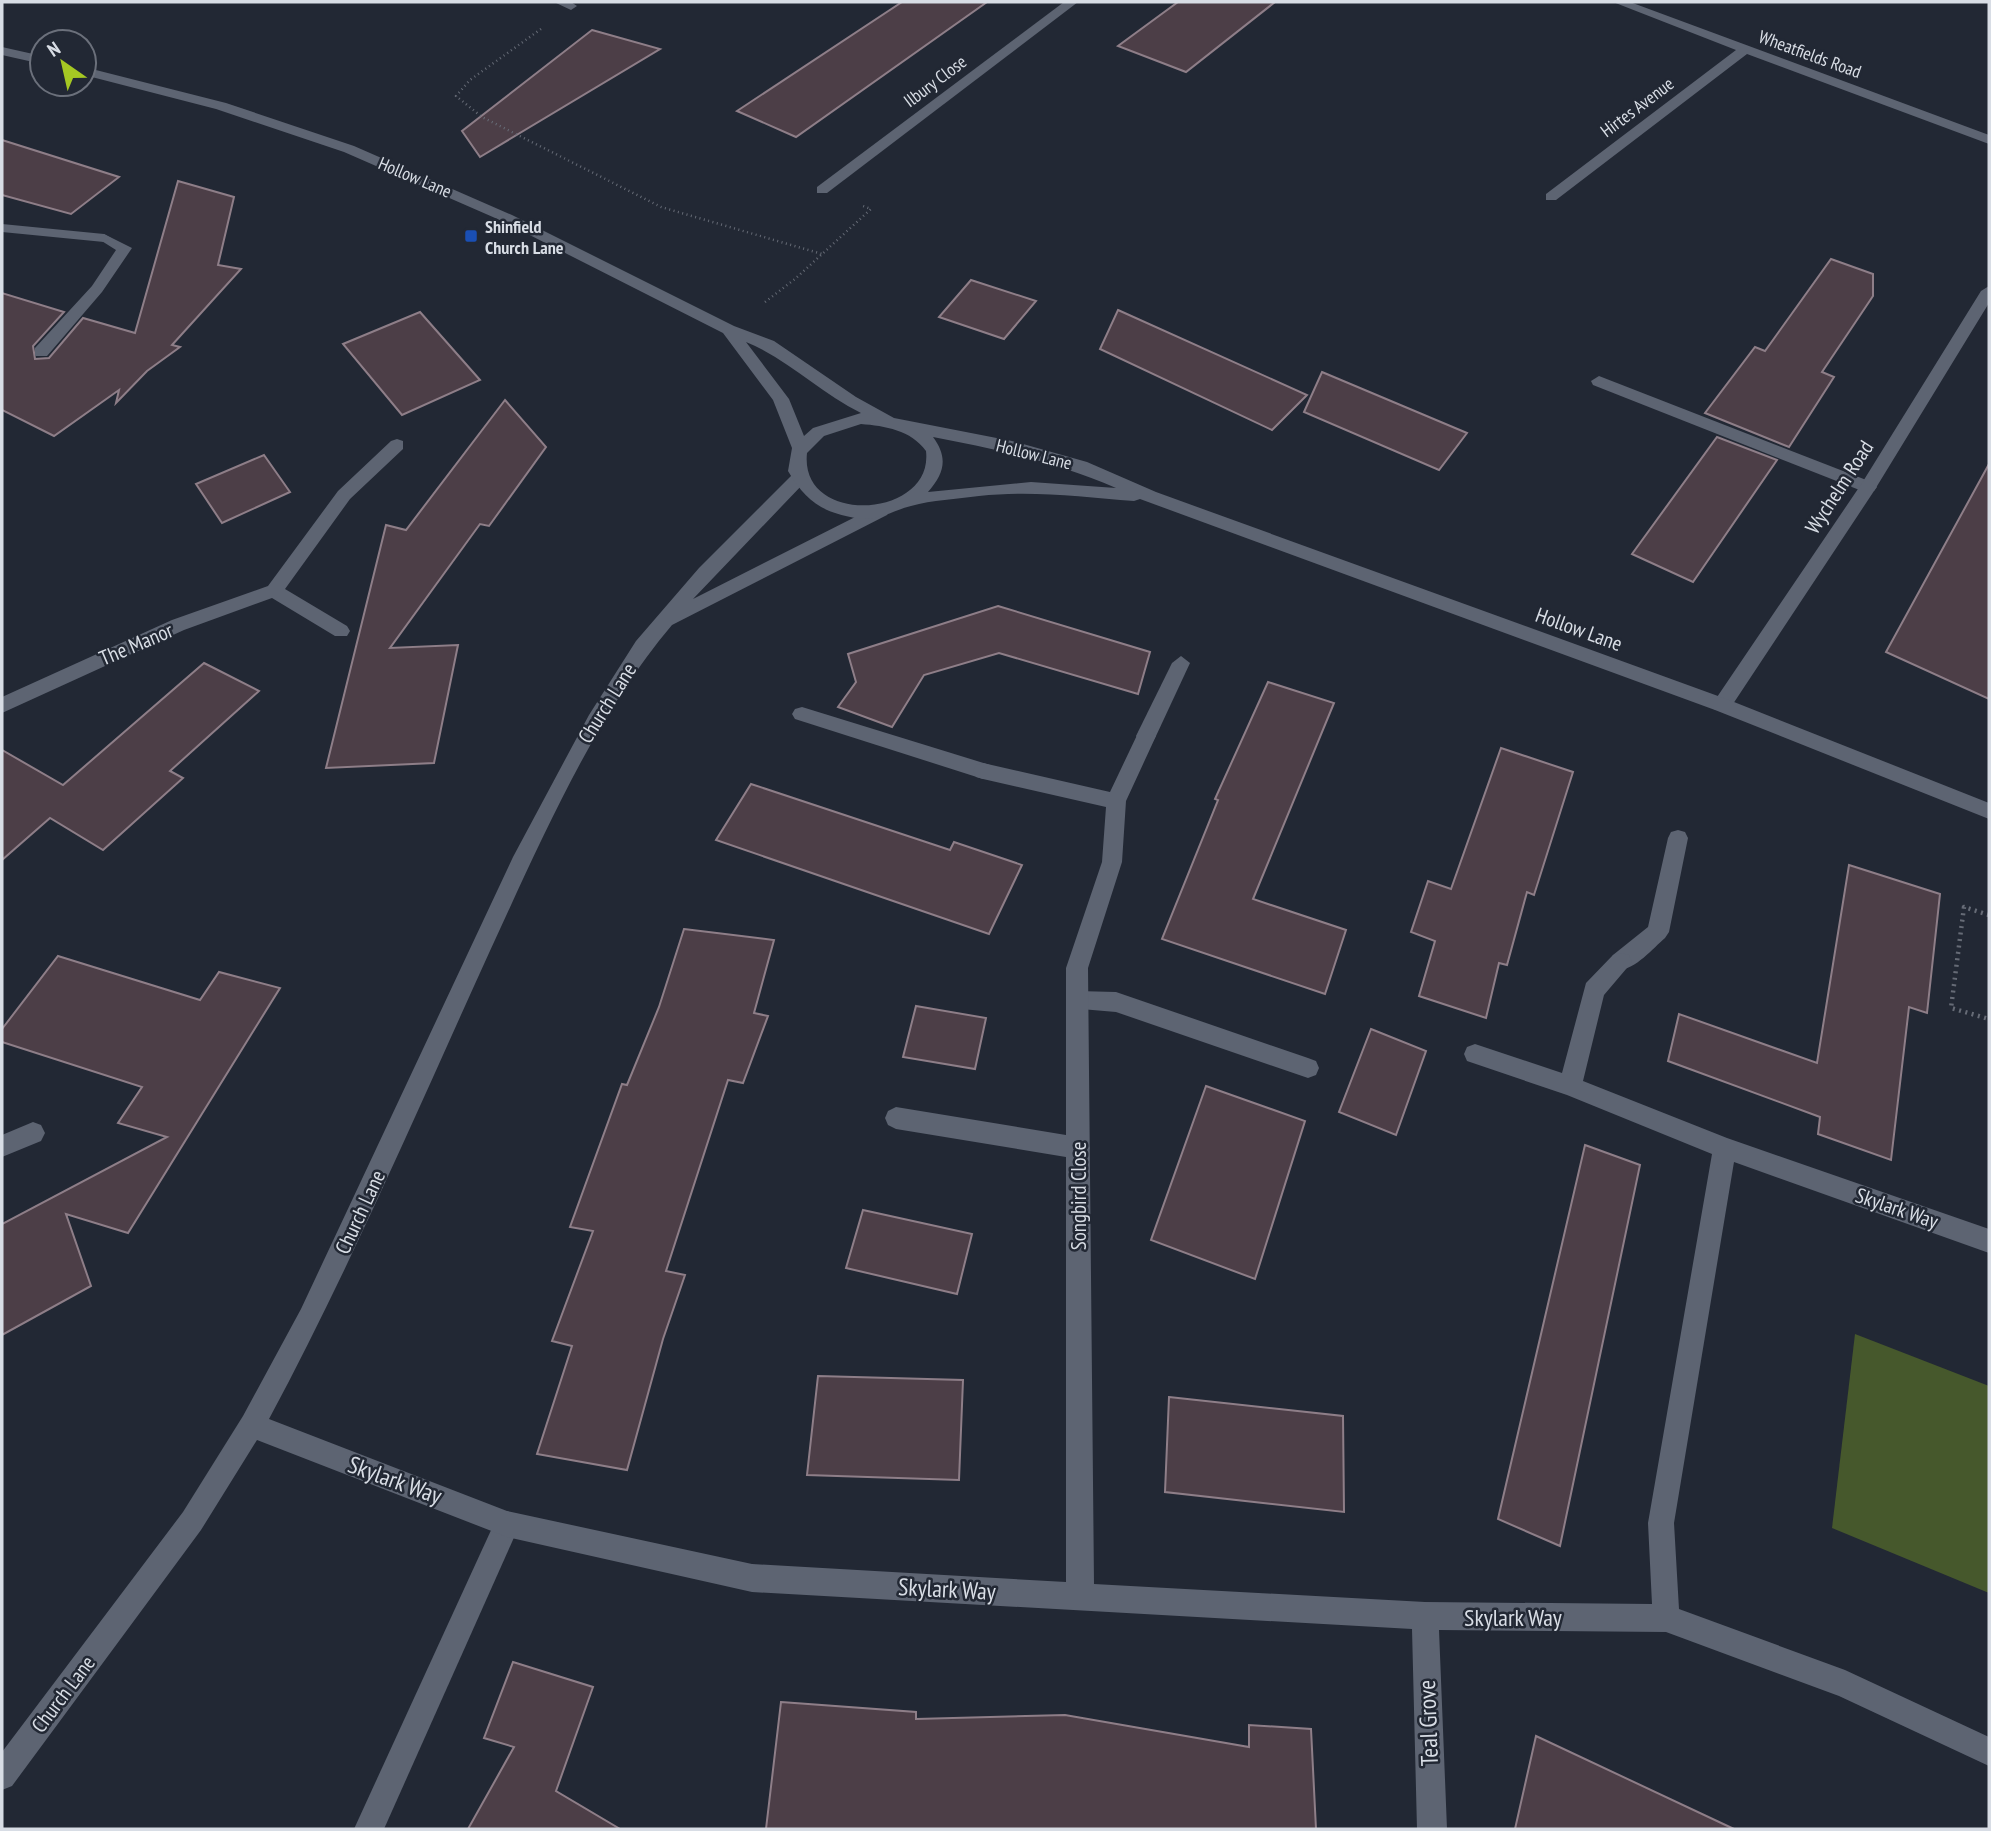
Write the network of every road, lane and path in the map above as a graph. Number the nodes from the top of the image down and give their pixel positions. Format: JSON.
{"nodes":[{"id":1,"x":1072,"y":2,"type":"edge"},
{"id":2,"x":1619,"y":2,"type":"edge"},
{"id":3,"x":566,"y":4,"type":"edge"},
{"id":4,"x":1746,"y":49,"type":"junction"},
{"id":5,"x":2,"y":51,"type":"edge"},
{"id":6,"x":28,"y":57,"type":"edge"},
{"id":7,"x":98,"y":75,"type":"edge"},
{"id":8,"x":1989,"y":140,"type":"edge"},
{"id":9,"x":822,"y":190,"type":"joint"},
{"id":10,"x":1551,"y":197,"type":"dead end"},
{"id":11,"x":2,"y":228,"type":"edge"},
{"id":12,"x":822,"y":254,"type":"junction"},
{"id":13,"x":1989,"y":291,"type":"edge"},
{"id":14,"x":759,"y":307,"type":"dead end"},
{"id":15,"x":728,"y":329,"type":"junction"},
{"id":16,"x":41,"y":352,"type":"dead end"},
{"id":17,"x":1599,"y":381,"type":"dead end"},
{"id":18,"x":886,"y":418,"type":"junction"},
{"id":19,"x":913,"y":427,"type":"junction"},
{"id":20,"x":397,"y":445,"type":"dead end"},
{"id":21,"x":801,"y":449,"type":"junction"},
{"id":22,"x":798,"y":478,"type":"junction"},
{"id":23,"x":1868,"y":487,"type":"junction"},
{"id":24,"x":1150,"y":496,"type":"junction"},
{"id":25,"x":909,"y":500,"type":"junction"},
{"id":26,"x":881,"y":510,"type":"junction"},
{"id":27,"x":274,"y":591,"type":"junction"},
{"id":28,"x":667,"y":620,"type":"junction"},
{"id":29,"x":341,"y":631,"type":"dead end"},
{"id":30,"x":1181,"y":663,"type":"dead end"},
{"id":31,"x":1722,"y":705,"type":"junction"},
{"id":32,"x":2,"y":706,"type":"edge"},
{"id":33,"x":802,"y":714,"type":"dead end"},
{"id":34,"x":1116,"y":801,"type":"junction"},
{"id":35,"x":1989,"y":811,"type":"edge"},
{"id":36,"x":1678,"y":838,"type":"dead end"},
{"id":37,"x":1989,"y":915,"type":"edge"},
{"id":38,"x":1077,"y":1001,"type":"junction"},
{"id":39,"x":1989,"y":1019,"type":"edge"},
{"id":40,"x":1475,"y":1054,"type":"dead end"},
{"id":41,"x":1308,"y":1068,"type":"dead end"},
{"id":42,"x":1570,"y":1086,"type":"junction"},
{"id":43,"x":896,"y":1118,"type":"dead end"},
{"id":44,"x":33,"y":1133,"type":"dead end"},
{"id":45,"x":2,"y":1146,"type":"edge"},
{"id":46,"x":1725,"y":1147,"type":"junction"},
{"id":47,"x":1078,"y":1148,"type":"junction"},
{"id":48,"x":1989,"y":1241,"type":"edge"},
{"id":49,"x":252,"y":1425,"type":"junction"},
{"id":50,"x":507,"y":1524,"type":"junction"},
{"id":51,"x":1080,"y":1597,"type":"junction"},
{"id":52,"x":1425,"y":1616,"type":"junction"},
{"id":53,"x":1666,"y":1618,"type":"junction"},
{"id":54,"x":1989,"y":1752,"type":"edge"},
{"id":55,"x":2,"y":1776,"type":"edge"},
{"id":56,"x":369,"y":1829,"type":"edge"},
{"id":57,"x":1432,"y":1829,"type":"edge"}],
"edges":[{"from":1,"to":9,"type":"street","name":"Ilbury Close"},
{"from":2,"to":4,"type":"street","name":"Wheatfields Road"},
{"from":3,"to":12,"type":"path"},
{"from":4,"to":8,"type":"street","name":"Wheatfields Road"},
{"from":4,"to":10,"type":"street","name":"Hirtes Avenue"},
{"from":5,"to":6,"type":"street"},
{"from":7,"to":15,"type":"street","name":"Hollow Lane"},
{"from":9,"to":12,"type":"path"},
{"from":11,"to":16,"type":"street"},
{"from":12,"to":14,"type":"path"},
{"from":13,"to":23,"type":"street","name":"Wychelm Road"},
{"from":15,"to":18,"type":"street","name":"Hollow Lane"},
{"from":15,"to":21,"type":"street","name":"Hollow Lane"},
{"from":17,"to":23,"type":"street"},
{"from":18,"to":19,"type":"street"},
{"from":18,"to":21,"type":"street"},
{"from":19,"to":24,"type":"street","name":"Hollow Lane"},
{"from":19,"to":25,"type":"street"},
{"from":20,"to":27,"type":"street"},
{"from":21,"to":22,"type":"street"},
{"from":22,"to":26,"type":"street"},
{"from":22,"to":28,"type":"street","name":"Church Lane"},
{"from":23,"to":31,"type":"street","name":"Wychelm Road"},
{"from":24,"to":25,"type":"street","name":"Hollow Lane"},
{"from":24,"to":31,"type":"street","name":"Hollow Lane"},
{"from":25,"to":26,"type":"street"},
{"from":26,"to":28,"type":"street","name":"Church Lane"},
{"from":27,"to":29,"type":"street"},
{"from":27,"to":32,"type":"street","name":"The Manor"},
{"from":28,"to":49,"type":"street","name":"Church Lane"},
{"from":30,"to":34,"type":"street","name":"Songbird Close"},
{"from":31,"to":35,"type":"street","name":"Hollow Lane"},
{"from":33,"to":34,"type":"street"},
{"from":34,"to":38,"type":"street","name":"Songbird Close"},
{"from":36,"to":42,"type":"street"},
{"from":37,"to":39,"type":"path"},
{"from":38,"to":41,"type":"street"},
{"from":38,"to":47,"type":"street","name":"Songbird Close"},
{"from":40,"to":42,"type":"street","name":"Skylark Way"},
{"from":42,"to":46,"type":"street","name":"Skylark Way"},
{"from":43,"to":47,"type":"street"},
{"from":44,"to":45,"type":"street"},
{"from":46,"to":48,"type":"street","name":"Skylark Way"},
{"from":46,"to":53,"type":"street"},
{"from":47,"to":51,"type":"street","name":"Songbird Close"},
{"from":49,"to":50,"type":"street","name":"Skylark Way"},
{"from":49,"to":55,"type":"street","name":"Church Lane"},
{"from":50,"to":51,"type":"street","name":"Skylark Way"},
{"from":50,"to":56,"type":"street"},
{"from":51,"to":52,"type":"street","name":"Skylark Way"},
{"from":52,"to":53,"type":"street","name":"Skylark Way"},
{"from":52,"to":57,"type":"street","name":"Teal Grove"},
{"from":53,"to":54,"type":"street","name":"Skylark Way"}]}
